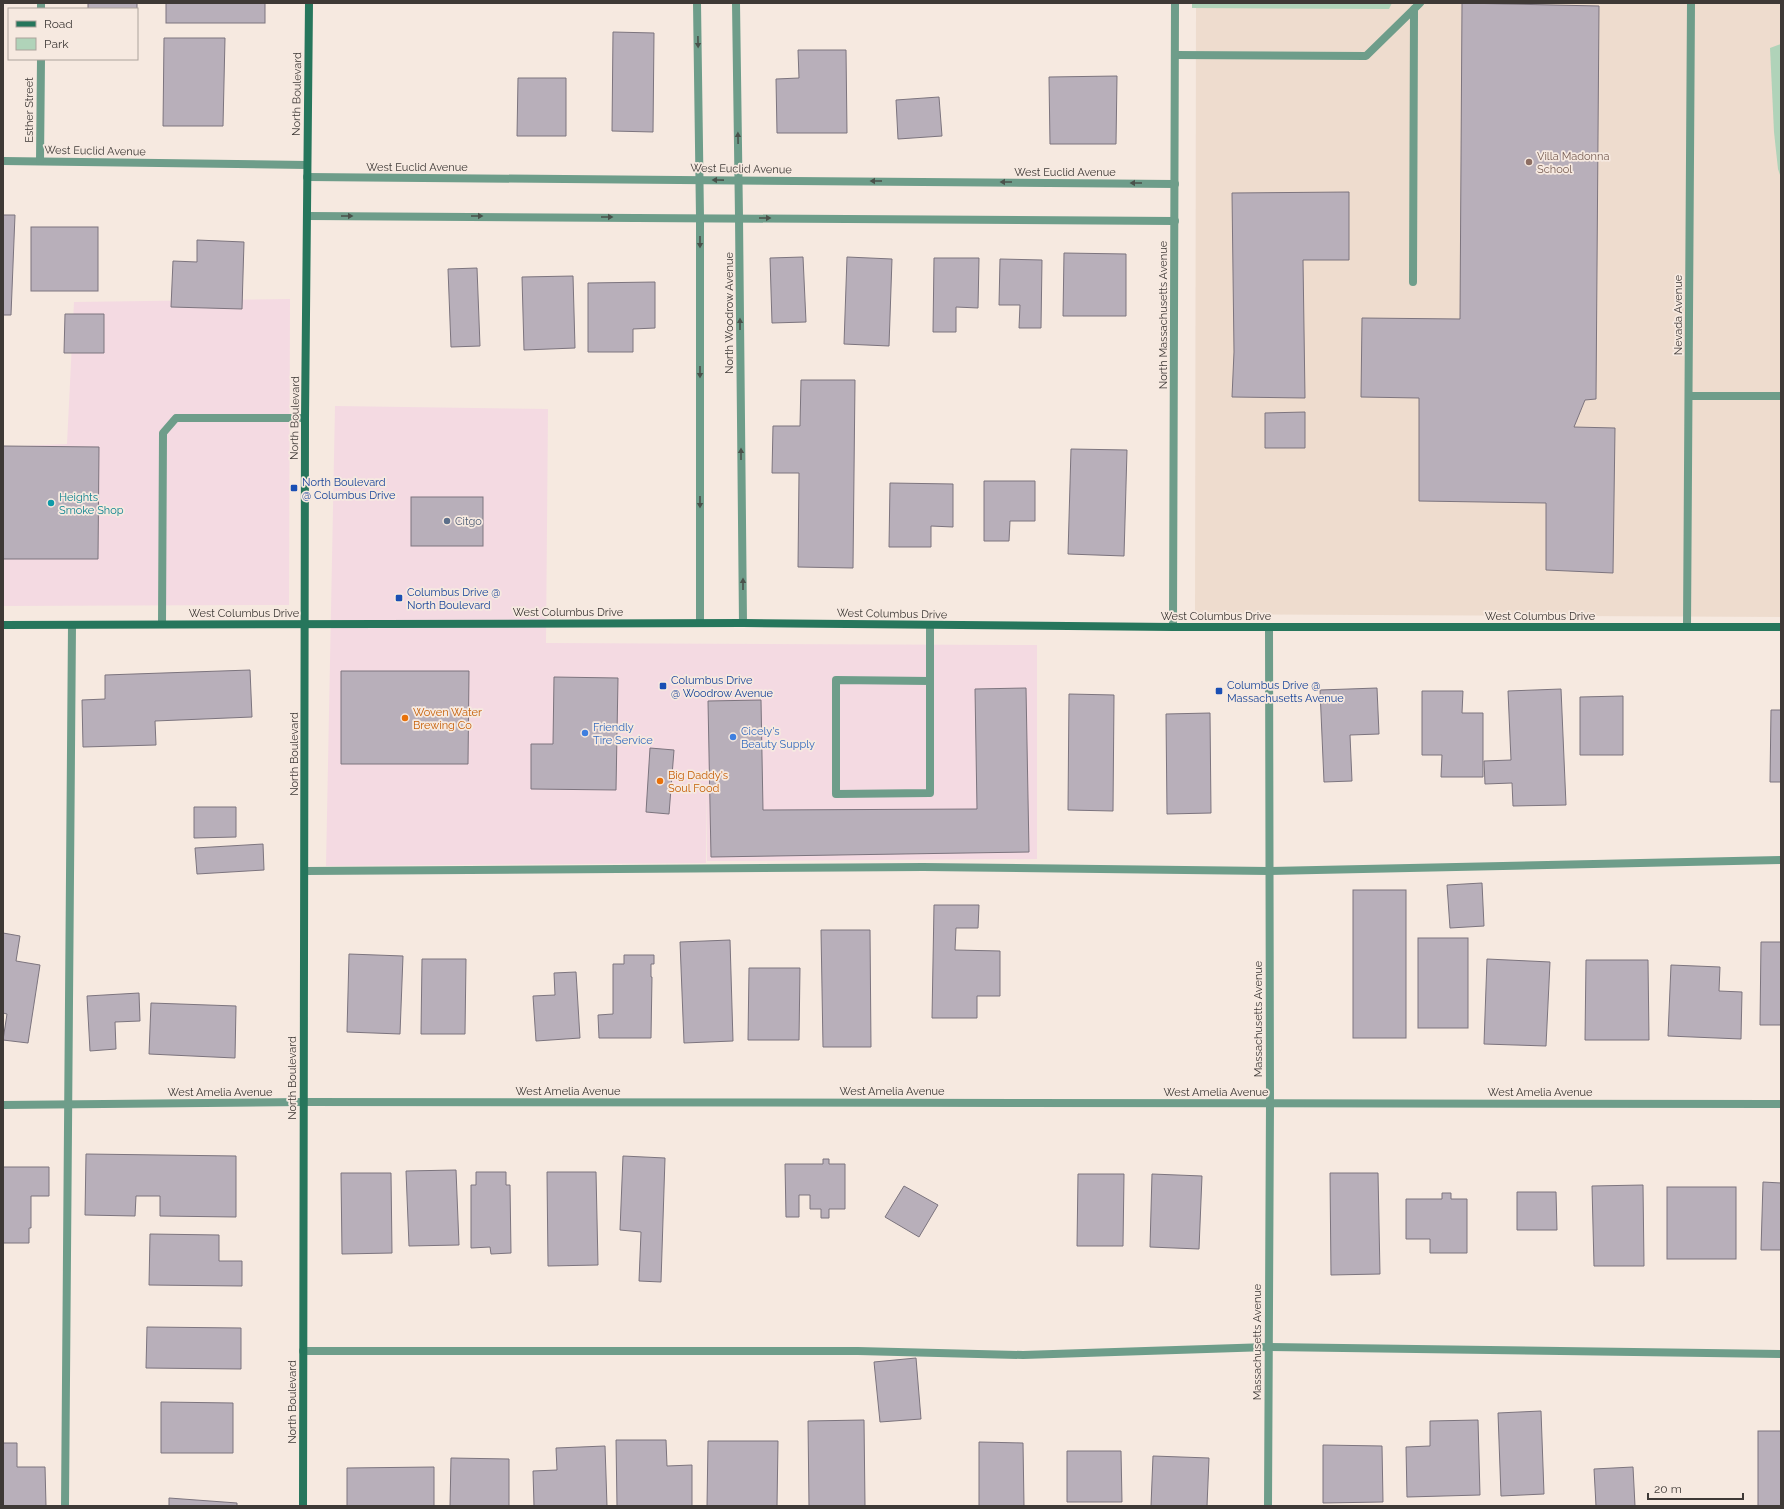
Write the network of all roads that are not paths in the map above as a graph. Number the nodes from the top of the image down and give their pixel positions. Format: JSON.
{"nodes":[{"id":1,"x":309,"y":3,"type":"edge"},
{"id":2,"x":697,"y":3,"type":"edge"},
{"id":3,"x":736,"y":3,"type":"edge"},
{"id":4,"x":1175,"y":3,"type":"edge"},
{"id":5,"x":1691,"y":3,"type":"edge"},
{"id":6,"x":1417,"y":6,"type":"edge"},
{"id":7,"x":1175,"y":55,"type":"junction"},
{"id":8,"x":41,"y":60,"type":"edge"},
{"id":9,"x":3,"y":161,"type":"edge"},
{"id":10,"x":40,"y":161,"type":"junction"},
{"id":11,"x":307,"y":165,"type":"junction"},
{"id":12,"x":307,"y":177,"type":"junction"},
{"id":13,"x":700,"y":179,"type":"junction"},
{"id":14,"x":739,"y":180,"type":"junction"},
{"id":15,"x":1175,"y":184,"type":"junction"},
{"id":16,"x":308,"y":216,"type":"junction"},
{"id":17,"x":700,"y":217,"type":"junction"},
{"id":18,"x":739,"y":217,"type":"junction"},
{"id":19,"x":1175,"y":221,"type":"junction"},
{"id":20,"x":1413,"y":282,"type":"dead end"},
{"id":21,"x":1688,"y":396,"type":"junction"},
{"id":22,"x":1781,"y":396,"type":"edge"},
{"id":23,"x":305,"y":418,"type":"junction"},
{"id":24,"x":306,"y":623,"type":"junction"},
{"id":25,"x":700,"y":623,"type":"junction"},
{"id":26,"x":743,"y":623,"type":"junction"},
{"id":27,"x":162,"y":624,"type":"junction"},
{"id":28,"x":3,"y":625,"type":"edge"},
{"id":29,"x":72,"y":625,"type":"junction"},
{"id":30,"x":930,"y":625,"type":"junction"},
{"id":31,"x":1173,"y":627,"type":"junction"},
{"id":32,"x":1269,"y":627,"type":"junction"},
{"id":33,"x":1781,"y":627,"type":"edge"},
{"id":34,"x":1687,"y":628,"type":"junction"},
{"id":35,"x":930,"y":681,"type":"junction"},
{"id":36,"x":1781,"y":860,"type":"edge"},
{"id":37,"x":305,"y":871,"type":"junction"},
{"id":38,"x":1269,"y":871,"type":"junction"},
{"id":39,"x":304,"y":1102,"type":"junction"},
{"id":40,"x":1270,"y":1103,"type":"junction"},
{"id":41,"x":68,"y":1104,"type":"junction"},
{"id":42,"x":1781,"y":1104,"type":"edge"},
{"id":43,"x":3,"y":1105,"type":"edge"},
{"id":44,"x":1268,"y":1347,"type":"junction"},
{"id":45,"x":304,"y":1351,"type":"junction"},
{"id":46,"x":1781,"y":1354,"type":"edge"},
{"id":47,"x":65,"y":1506,"type":"edge"},
{"id":48,"x":303,"y":1506,"type":"edge"},
{"id":49,"x":1268,"y":1506,"type":"edge"}],
"edges":[{"from":1,"to":11,"type":"main road","name":"North Boulevard"},
{"from":2,"to":13,"type":"street","one_way":true},
{"from":14,"to":3,"type":"street","name":"North Woodrow Avenue","one_way":true},
{"from":4,"to":7,"type":"street","name":"North Massachusetts Avenue"},
{"from":5,"to":21,"type":"street","name":"Nevada Avenue"},
{"from":6,"to":7,"type":"street"},
{"from":6,"to":20,"type":"street"},
{"from":7,"to":15,"type":"street","name":"North Massachusetts Avenue"},
{"from":8,"to":10,"type":"street","name":"Esther Street"},
{"from":9,"to":10,"type":"street","name":"West Euclid Avenue"},
{"from":10,"to":11,"type":"street","name":"West Euclid Avenue"},
{"from":11,"to":12,"type":"main road","name":"North Boulevard"},
{"from":12,"to":13,"type":"street","name":"West Euclid Avenue"},
{"from":12,"to":16,"type":"main road","name":"North Boulevard"},
{"from":14,"to":13,"type":"street","name":"West Euclid Avenue","one_way":true},
{"from":13,"to":17,"type":"street"},
{"from":15,"to":14,"type":"street","name":"West Euclid Avenue","one_way":true},
{"from":14,"to":18,"type":"street","name":"North Woodrow Avenue"},
{"from":15,"to":19,"type":"street","name":"North Massachusetts Avenue"},
{"from":16,"to":17,"type":"street","one_way":true},
{"from":16,"to":23,"type":"main road","name":"North Boulevard"},
{"from":17,"to":18,"type":"street"},
{"from":17,"to":25,"type":"street","one_way":true},
{"from":18,"to":19,"type":"street","one_way":true},
{"from":26,"to":18,"type":"street","name":"North Woodrow Avenue","one_way":true},
{"from":19,"to":31,"type":"street","name":"North Massachusetts Avenue"},
{"from":21,"to":22,"type":"street"},
{"from":21,"to":34,"type":"street","name":"Nevada Avenue"},
{"from":23,"to":24,"type":"main road","name":"North Boulevard"},
{"from":23,"to":27,"type":"street"},
{"from":24,"to":25,"type":"main road","name":"West Columbus Drive"},
{"from":24,"to":27,"type":"main road","name":"West Columbus Drive"},
{"from":24,"to":37,"type":"main road","name":"North Boulevard"},
{"from":25,"to":26,"type":"main road","name":"West Columbus Drive"},
{"from":26,"to":30,"type":"main road","name":"West Columbus Drive"},
{"from":27,"to":29,"type":"main road","name":"West Columbus Drive"},
{"from":28,"to":29,"type":"main road","name":"West Columbus Drive"},
{"from":29,"to":41,"type":"street"},
{"from":30,"to":31,"type":"main road","name":"West Columbus Drive"},
{"from":30,"to":35,"type":"street"},
{"from":31,"to":32,"type":"main road","name":"West Columbus Drive"},
{"from":32,"to":34,"type":"main road","name":"West Columbus Drive"},
{"from":32,"to":38,"type":"street","name":"Massachusetts Avenue"},
{"from":33,"to":34,"type":"main road","name":"West Columbus Drive"},
{"from":35,"to":35,"type":"street"},
{"from":36,"to":38,"type":"street"},
{"from":37,"to":38,"type":"street"},
{"from":37,"to":39,"type":"main road","name":"North Boulevard"},
{"from":38,"to":40,"type":"street","name":"Massachusetts Avenue"},
{"from":39,"to":40,"type":"street","name":"West Amelia Avenue"},
{"from":39,"to":41,"type":"street","name":"West Amelia Avenue"},
{"from":39,"to":45,"type":"main road","name":"North Boulevard"},
{"from":40,"to":42,"type":"street","name":"West Amelia Avenue"},
{"from":40,"to":44,"type":"street","name":"Massachusetts Avenue"},
{"from":41,"to":43,"type":"street","name":"West Amelia Avenue"},
{"from":41,"to":47,"type":"street"},
{"from":44,"to":45,"type":"street"},
{"from":44,"to":46,"type":"street"},
{"from":44,"to":49,"type":"street","name":"Massachusetts Avenue"},
{"from":45,"to":48,"type":"main road","name":"North Boulevard"}]}
